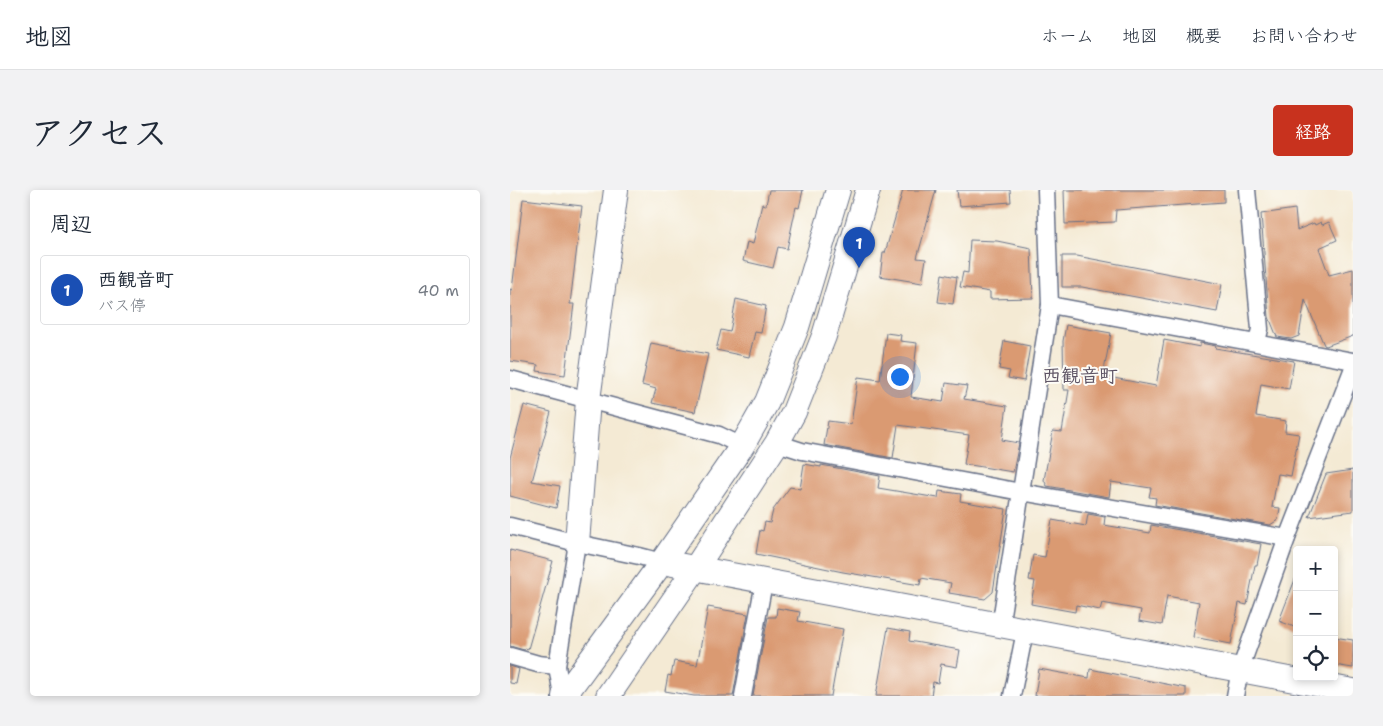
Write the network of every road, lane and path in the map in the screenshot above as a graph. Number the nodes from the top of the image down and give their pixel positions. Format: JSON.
{"nodes":[{"id":1,"x":616,"y":190,"type":"edge"},
{"id":2,"x":838,"y":190,"type":"edge"},
{"id":3,"x":868,"y":190,"type":"edge"},
{"id":4,"x":1046,"y":190,"type":"edge"},
{"id":5,"x":1247,"y":190,"type":"edge"},
{"id":6,"x":1050,"y":305,"type":"junction"},
{"id":7,"x":1257,"y":342,"type":"junction"},
{"id":8,"x":1353,"y":361,"type":"edge"},
{"id":9,"x":1353,"y":368,"type":"edge"},
{"id":10,"x":510,"y":379,"type":"edge"},
{"id":11,"x":588,"y":400,"type":"junction"},
{"id":12,"x":777,"y":443,"type":"junction"},
{"id":13,"x":742,"y":446,"type":"junction"},
{"id":14,"x":1021,"y":492,"type":"junction"},
{"id":15,"x":510,"y":526,"type":"edge"},
{"id":16,"x":1287,"y":538,"type":"junction"},
{"id":17,"x":576,"y":543,"type":"junction"},
{"id":18,"x":662,"y":562,"type":"junction"},
{"id":19,"x":695,"y":569,"type":"junction"},
{"id":20,"x":764,"y":582,"type":"junction"},
{"id":21,"x":1000,"y":626,"type":"junction"},
{"id":22,"x":1025,"y":631,"type":"junction"},
{"id":23,"x":510,"y":656,"type":"edge"},
{"id":24,"x":557,"y":666,"type":"junction"},
{"id":25,"x":1240,"y":670,"type":"junction"},
{"id":26,"x":1353,"y":692,"type":"edge"},
{"id":27,"x":563,"y":696,"type":"edge"},
{"id":28,"x":608,"y":696,"type":"edge"},
{"id":29,"x":742,"y":696,"type":"edge"},
{"id":30,"x":1012,"y":696,"type":"edge"},
{"id":31,"x":1235,"y":696,"type":"edge"}],
"edges":[{"from":1,"to":11,"type":"street"},
{"from":2,"to":13,"type":"street"},
{"from":3,"to":12,"type":"street"},
{"from":4,"to":6,"type":"street"},
{"from":5,"to":7,"type":"street"},
{"from":6,"to":7,"type":"street"},
{"from":6,"to":14,"type":"street"},
{"from":7,"to":8,"type":"street"},
{"from":9,"to":16,"type":"street"},
{"from":10,"to":11,"type":"street"},
{"from":11,"to":13,"type":"street"},
{"from":11,"to":17,"type":"street"},
{"from":12,"to":14,"type":"street"},
{"from":12,"to":19,"type":"street"},
{"from":13,"to":18,"type":"street"},
{"from":14,"to":16,"type":"street"},
{"from":14,"to":21,"type":"street"},
{"from":15,"to":17,"type":"street"},
{"from":16,"to":25,"type":"street"},
{"from":17,"to":18,"type":"street"},
{"from":17,"to":24,"type":"street"},
{"from":18,"to":19,"type":"street"},
{"from":18,"to":27,"type":"street"},
{"from":19,"to":20,"type":"street"},
{"from":19,"to":28,"type":"street"},
{"from":20,"to":21,"type":"street"},
{"from":20,"to":29,"type":"street"},
{"from":21,"to":22,"type":"street"},
{"from":22,"to":25,"type":"street"},
{"from":22,"to":30,"type":"street"},
{"from":23,"to":24,"type":"street"},
{"from":24,"to":27,"type":"street"},
{"from":25,"to":26,"type":"street"},
{"from":25,"to":31,"type":"street"}]}
